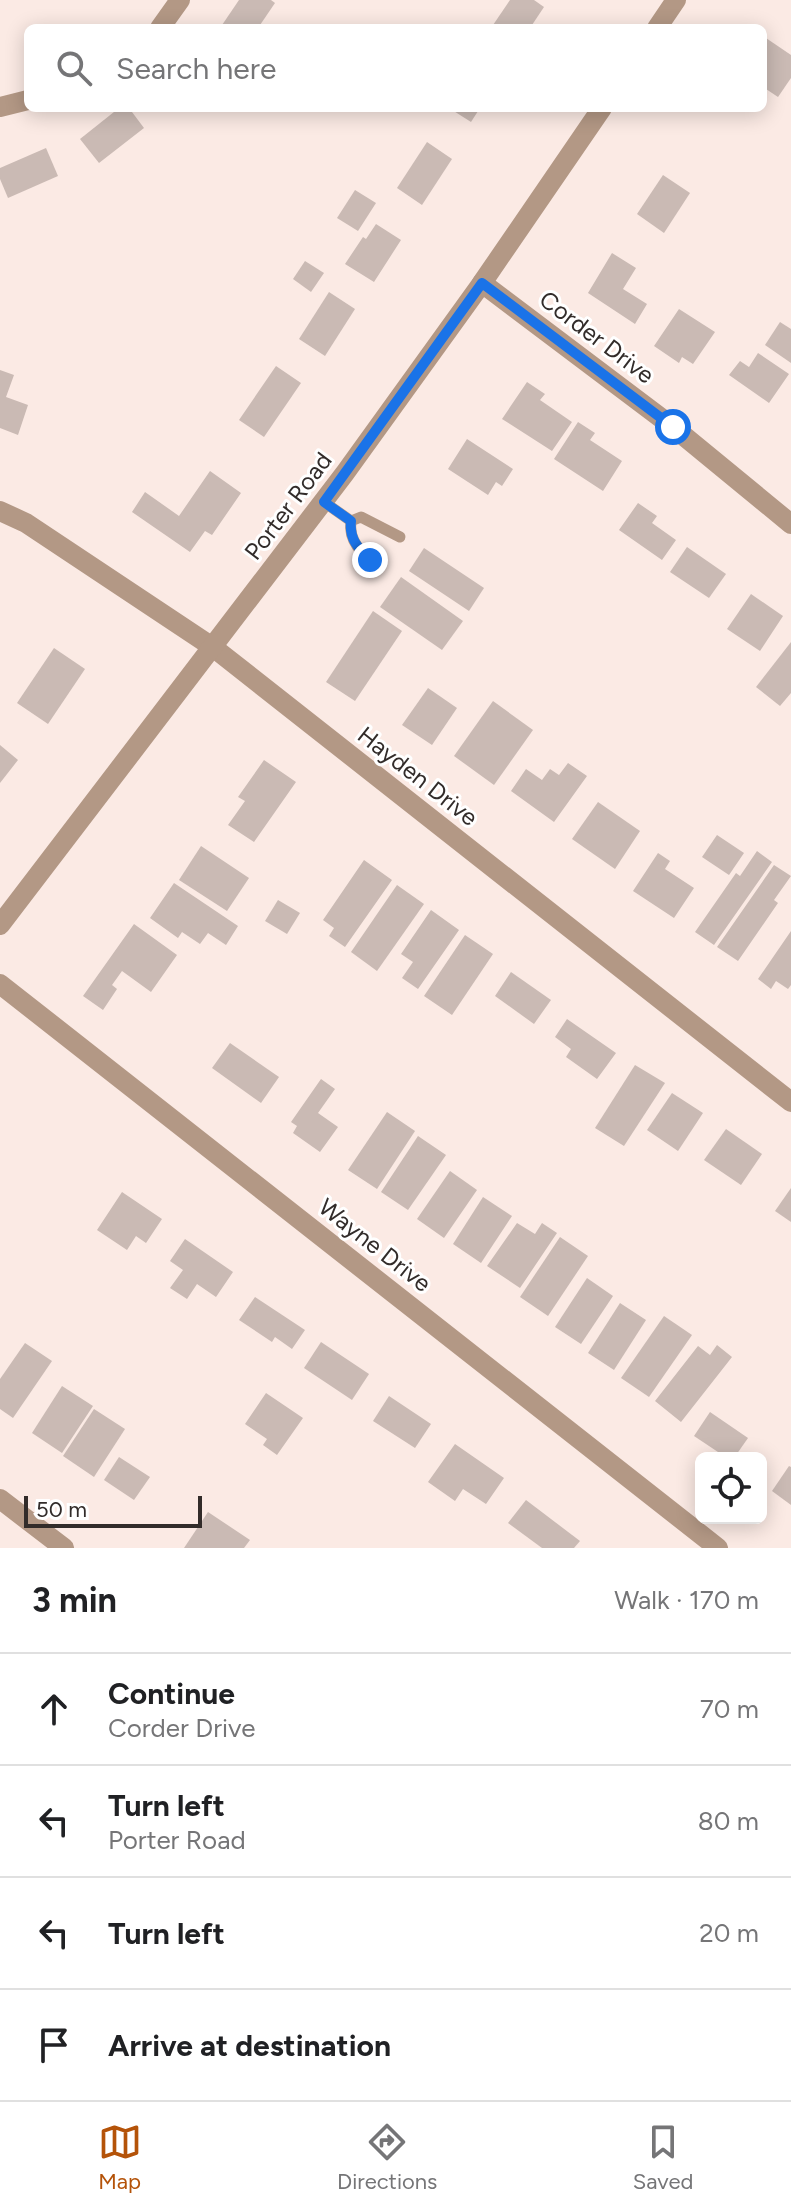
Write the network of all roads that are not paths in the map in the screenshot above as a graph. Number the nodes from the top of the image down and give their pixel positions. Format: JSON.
{"nodes":[{"id":1,"x":180,"y":0,"type":"edge"},
{"id":2,"x":676,"y":0,"type":"edge"},
{"id":3,"x":163,"y":24,"type":"edge"},
{"id":4,"x":660,"y":24,"type":"edge"},
{"id":5,"x":24,"y":101,"type":"edge"},
{"id":6,"x":0,"y":107,"type":"edge"},
{"id":7,"x":599,"y":112,"type":"edge"},
{"id":8,"x":482,"y":283,"type":"junction"},
{"id":9,"x":324,"y":502,"type":"junction"},
{"id":10,"x":0,"y":511,"type":"edge"},
{"id":11,"x":351,"y":521,"type":"junction"},
{"id":12,"x":791,"y":524,"type":"edge"},
{"id":13,"x":400,"y":537,"type":"dead end"},
{"id":14,"x":378,"y":566,"type":"dead end"},
{"id":15,"x":214,"y":648,"type":"junction"},
{"id":16,"x":0,"y":925,"type":"edge"},
{"id":17,"x":0,"y":984,"type":"edge"},
{"id":18,"x":791,"y":1102,"type":"edge"},
{"id":19,"x":0,"y":1499,"type":"edge"},
{"id":20,"x":64,"y":1548,"type":"edge"},
{"id":21,"x":718,"y":1548,"type":"edge"}],
"edges":[{"from":1,"to":3,"type":"street"},
{"from":2,"to":4,"type":"street"},
{"from":5,"to":6,"type":"street"},
{"from":7,"to":8,"type":"street","name":"Porter Road"},
{"from":8,"to":9,"type":"street","name":"Porter Road"},
{"from":8,"to":12,"type":"street","name":"Corder Drive"},
{"from":9,"to":11,"type":"lane"},
{"from":9,"to":15,"type":"street","name":"Porter Road"},
{"from":10,"to":15,"type":"street","name":"Hayden Drive"},
{"from":11,"to":13,"type":"lane"},
{"from":11,"to":14,"type":"lane"},
{"from":15,"to":16,"type":"street","name":"Porter Road"},
{"from":15,"to":18,"type":"street","name":"Hayden Drive"},
{"from":17,"to":21,"type":"street","name":"Wayne Drive"},
{"from":19,"to":20,"type":"street"}]}
